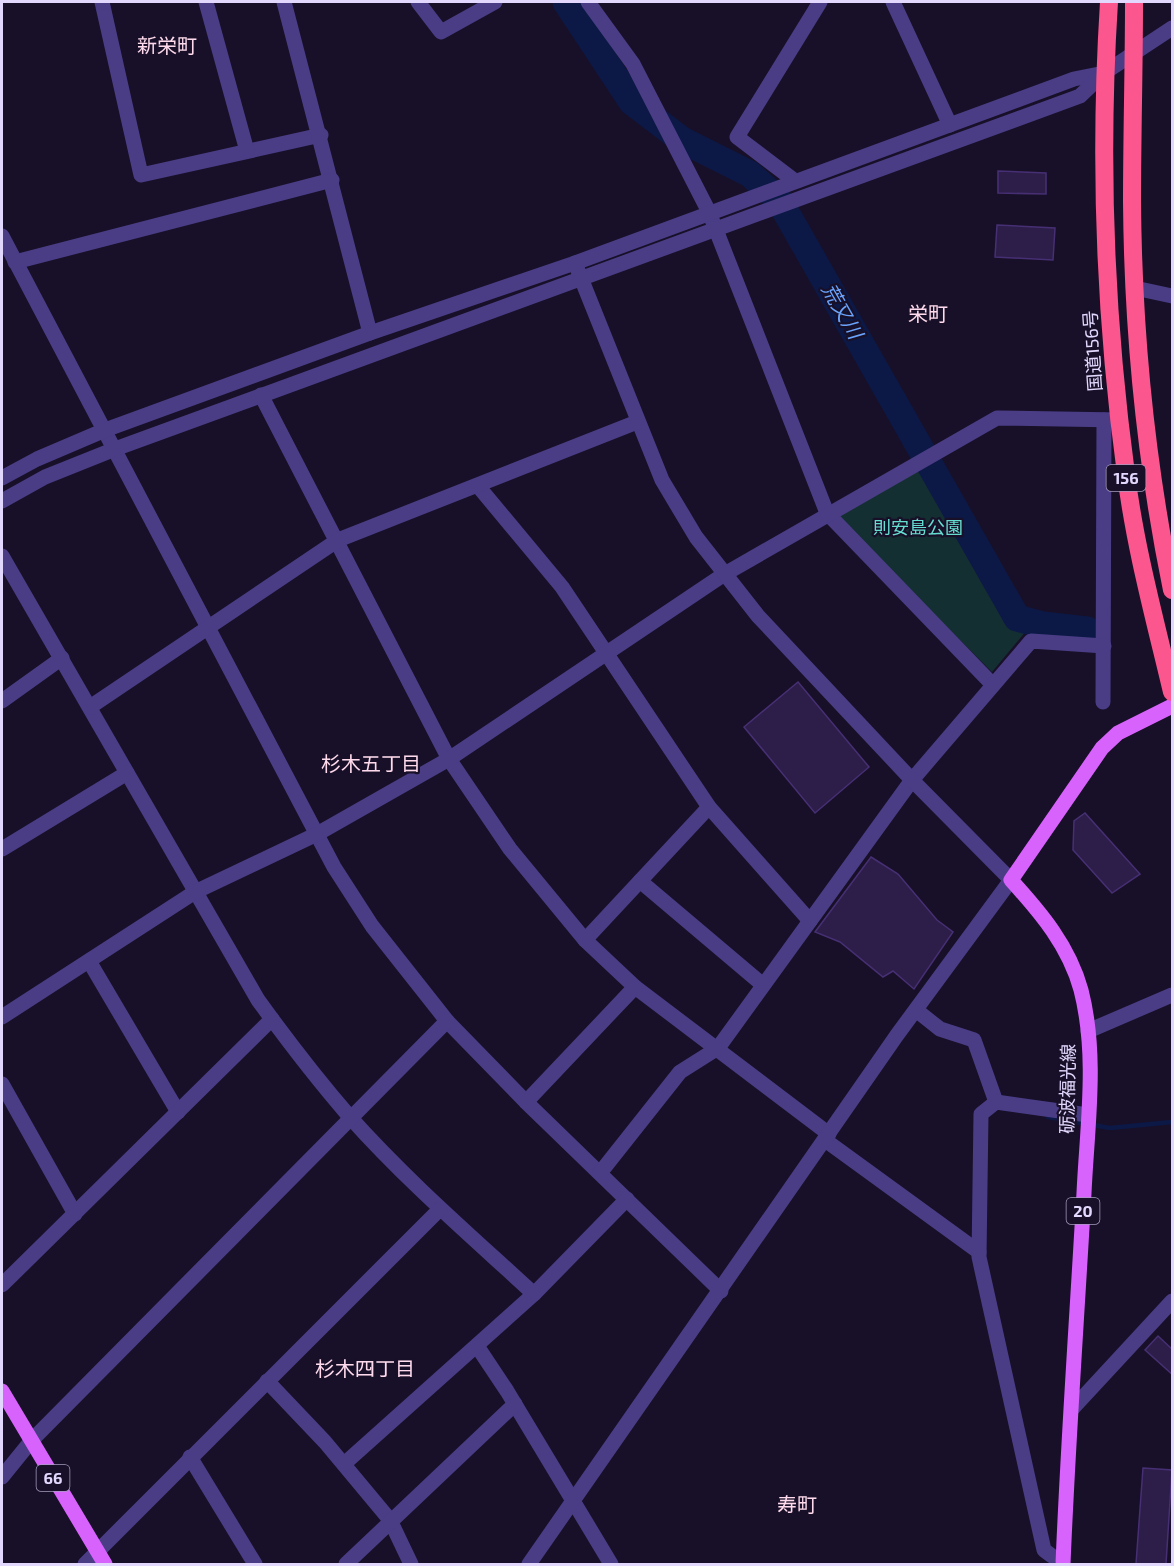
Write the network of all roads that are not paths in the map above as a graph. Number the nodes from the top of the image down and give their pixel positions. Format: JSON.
{"nodes":[{"id":1,"x":102,"y":2,"type":"edge"},
{"id":2,"x":206,"y":2,"type":"edge"},
{"id":3,"x":284,"y":2,"type":"edge"},
{"id":4,"x":418,"y":2,"type":"edge"},
{"id":5,"x":495,"y":2,"type":"edge"},
{"id":6,"x":588,"y":2,"type":"edge"},
{"id":7,"x":820,"y":2,"type":"edge"},
{"id":8,"x":893,"y":2,"type":"edge"},
{"id":9,"x":1109,"y":2,"type":"edge"},
{"id":10,"x":1134,"y":2,"type":"edge"},
{"id":11,"x":1173,"y":28,"type":"edge"},
{"id":12,"x":1134,"y":54,"type":"junction"},
{"id":13,"x":1104,"y":73,"type":"junction"},
{"id":14,"x":950,"y":125,"type":"junction"},
{"id":15,"x":321,"y":135,"type":"junction"},
{"id":16,"x":246,"y":151,"type":"junction"},
{"id":17,"x":332,"y":180,"type":"junction"},
{"id":18,"x":795,"y":181,"type":"junction"},
{"id":19,"x":709,"y":212,"type":"junction"},
{"id":20,"x":717,"y":230,"type":"junction"},
{"id":21,"x":2,"y":236,"type":"edge"},
{"id":22,"x":15,"y":262,"type":"junction"},
{"id":23,"x":575,"y":263,"type":"junction"},
{"id":24,"x":581,"y":279,"type":"junction"},
{"id":25,"x":1135,"y":288,"type":"junction"},
{"id":26,"x":1173,"y":296,"type":"edge"},
{"id":27,"x":370,"y":333,"type":"junction"},
{"id":28,"x":261,"y":395,"type":"junction"},
{"id":29,"x":1112,"y":420,"type":"junction"},
{"id":30,"x":637,"y":422,"type":"junction"},
{"id":31,"x":105,"y":430,"type":"junction"},
{"id":32,"x":115,"y":449,"type":"junction"},
{"id":33,"x":2,"y":478,"type":"edge"},
{"id":34,"x":478,"y":486,"type":"junction"},
{"id":35,"x":2,"y":501,"type":"edge"},
{"id":36,"x":827,"y":513,"type":"junction"},
{"id":37,"x":338,"y":540,"type":"junction"},
{"id":38,"x":2,"y":556,"type":"edge"},
{"id":39,"x":723,"y":575,"type":"junction"},
{"id":40,"x":1173,"y":590,"type":"edge"},
{"id":41,"x":207,"y":626,"type":"junction"},
{"id":42,"x":1104,"y":646,"type":"junction"},
{"id":43,"x":605,"y":654,"type":"junction"},
{"id":44,"x":62,"y":658,"type":"junction"},
{"id":45,"x":993,"y":685,"type":"junction"},
{"id":46,"x":1173,"y":692,"type":"edge"},
{"id":47,"x":2,"y":701,"type":"edge"},
{"id":48,"x":1103,"y":702,"type":"dead end"},
{"id":49,"x":1173,"y":706,"type":"edge"},
{"id":50,"x":90,"y":707,"type":"junction"},
{"id":51,"x":449,"y":759,"type":"junction"},
{"id":52,"x":127,"y":773,"type":"junction"},
{"id":53,"x":912,"y":780,"type":"junction"},
{"id":54,"x":709,"y":807,"type":"junction"},
{"id":55,"x":317,"y":834,"type":"junction"},
{"id":56,"x":2,"y":849,"type":"edge"},
{"id":57,"x":1011,"y":880,"type":"junction"},
{"id":58,"x":640,"y":881,"type":"junction"},
{"id":59,"x":195,"y":892,"type":"junction"},
{"id":60,"x":810,"y":921,"type":"junction"},
{"id":61,"x":585,"y":940,"type":"junction"},
{"id":62,"x":89,"y":960,"type":"junction"},
{"id":63,"x":763,"y":985,"type":"junction"},
{"id":64,"x":635,"y":987,"type":"junction"},
{"id":65,"x":1173,"y":995,"type":"edge"},
{"id":66,"x":916,"y":1010,"type":"junction"},
{"id":67,"x":2,"y":1017,"type":"edge"},
{"id":68,"x":272,"y":1019,"type":"junction"},
{"id":69,"x":447,"y":1021,"type":"junction"},
{"id":70,"x":1089,"y":1031,"type":"junction"},
{"id":71,"x":718,"y":1048,"type":"junction"},
{"id":72,"x":2,"y":1084,"type":"edge"},
{"id":73,"x":526,"y":1102,"type":"junction"},
{"id":74,"x":996,"y":1102,"type":"junction"},
{"id":75,"x":178,"y":1112,"type":"junction"},
{"id":76,"x":1088,"y":1115,"type":"junction"},
{"id":77,"x":350,"y":1117,"type":"junction"},
{"id":78,"x":827,"y":1137,"type":"junction"},
{"id":79,"x":600,"y":1173,"type":"junction"},
{"id":80,"x":627,"y":1199,"type":"junction"},
{"id":81,"x":441,"y":1209,"type":"junction"},
{"id":82,"x":75,"y":1214,"type":"junction"},
{"id":83,"x":979,"y":1252,"type":"junction"},
{"id":84,"x":2,"y":1285,"type":"edge"},
{"id":85,"x":721,"y":1291,"type":"junction"},
{"id":86,"x":534,"y":1294,"type":"junction"},
{"id":87,"x":1173,"y":1301,"type":"edge"},
{"id":88,"x":477,"y":1346,"type":"junction"},
{"id":89,"x":267,"y":1381,"type":"junction"},
{"id":90,"x":2,"y":1391,"type":"edge"},
{"id":91,"x":515,"y":1404,"type":"junction"},
{"id":92,"x":1073,"y":1408,"type":"junction"},
{"id":93,"x":32,"y":1440,"type":"junction"},
{"id":94,"x":190,"y":1457,"type":"junction"},
{"id":95,"x":344,"y":1464,"type":"junction"},
{"id":96,"x":2,"y":1477,"type":"edge"},
{"id":97,"x":574,"y":1501,"type":"junction"},
{"id":98,"x":390,"y":1520,"type":"junction"},
{"id":99,"x":97,"y":1551,"type":"junction"},
{"id":100,"x":1054,"y":1562,"type":"edge"},
{"id":101,"x":85,"y":1564,"type":"edge"},
{"id":102,"x":105,"y":1564,"type":"edge"},
{"id":103,"x":255,"y":1564,"type":"edge"},
{"id":104,"x":346,"y":1564,"type":"edge"},
{"id":105,"x":411,"y":1564,"type":"edge"},
{"id":106,"x":529,"y":1564,"type":"edge"},
{"id":107,"x":612,"y":1564,"type":"edge"}],
"edges":[{"from":1,"to":16,"type":"street"},
{"from":2,"to":16,"type":"street"},
{"from":3,"to":15,"type":"street"},
{"from":4,"to":5,"type":"street"},
{"from":6,"to":19,"type":"street"},
{"from":7,"to":18,"type":"street"},
{"from":8,"to":14,"type":"street"},
{"from":9,"to":13,"type":"highway","name":"国道156号","number":"156"},
{"from":10,"to":12,"type":"highway","number":"156"},
{"from":11,"to":12,"type":"street"},
{"from":12,"to":13,"type":"street"},
{"from":12,"to":25,"type":"highway","number":"156"},
{"from":13,"to":14,"type":"street"},
{"from":13,"to":20,"type":"street"},
{"from":13,"to":29,"type":"highway","name":"国道156号","number":"156"},
{"from":14,"to":18,"type":"street"},
{"from":15,"to":16,"type":"street"},
{"from":15,"to":17,"type":"street"},
{"from":17,"to":22,"type":"street"},
{"from":17,"to":27,"type":"street"},
{"from":18,"to":19,"type":"street"},
{"from":19,"to":20,"type":"street"},
{"from":19,"to":23,"type":"street"},
{"from":20,"to":24,"type":"street"},
{"from":20,"to":36,"type":"street"},
{"from":21,"to":22,"type":"street"},
{"from":22,"to":31,"type":"street"},
{"from":23,"to":24,"type":"street"},
{"from":23,"to":27,"type":"street"},
{"from":24,"to":28,"type":"street"},
{"from":24,"to":30,"type":"street"},
{"from":25,"to":26,"type":"street"},
{"from":25,"to":40,"type":"highway","number":"156"},
{"from":27,"to":31,"type":"street"},
{"from":28,"to":32,"type":"street"},
{"from":28,"to":37,"type":"street"},
{"from":29,"to":36,"type":"street"},
{"from":29,"to":42,"type":"street"},
{"from":29,"to":46,"type":"highway","name":"国道156号","number":"156"},
{"from":30,"to":34,"type":"street"},
{"from":30,"to":39,"type":"street"},
{"from":31,"to":32,"type":"street"},
{"from":31,"to":33,"type":"street"},
{"from":32,"to":35,"type":"street"},
{"from":32,"to":41,"type":"street"},
{"from":34,"to":37,"type":"street"},
{"from":34,"to":43,"type":"street"},
{"from":36,"to":39,"type":"street"},
{"from":36,"to":45,"type":"street"},
{"from":37,"to":41,"type":"street"},
{"from":37,"to":51,"type":"street"},
{"from":38,"to":44,"type":"street"},
{"from":39,"to":43,"type":"street"},
{"from":39,"to":53,"type":"street"},
{"from":41,"to":50,"type":"street"},
{"from":41,"to":55,"type":"street"},
{"from":42,"to":45,"type":"street"},
{"from":42,"to":48,"type":"street"},
{"from":43,"to":51,"type":"street"},
{"from":43,"to":54,"type":"street"},
{"from":44,"to":47,"type":"street"},
{"from":44,"to":50,"type":"street"},
{"from":45,"to":53,"type":"street"},
{"from":49,"to":57,"type":"main road"},
{"from":50,"to":52,"type":"street"},
{"from":51,"to":55,"type":"street"},
{"from":51,"to":61,"type":"street"},
{"from":52,"to":56,"type":"street"},
{"from":52,"to":59,"type":"street"},
{"from":53,"to":57,"type":"street"},
{"from":53,"to":60,"type":"street"},
{"from":54,"to":58,"type":"street"},
{"from":54,"to":60,"type":"street"},
{"from":55,"to":59,"type":"street"},
{"from":55,"to":69,"type":"street"},
{"from":57,"to":66,"type":"street"},
{"from":57,"to":70,"type":"main road","name":"砺波福光線","number":"20"},
{"from":58,"to":61,"type":"street"},
{"from":58,"to":63,"type":"street"},
{"from":59,"to":62,"type":"street"},
{"from":59,"to":68,"type":"street"},
{"from":60,"to":63,"type":"street"},
{"from":61,"to":64,"type":"street"},
{"from":62,"to":67,"type":"street"},
{"from":62,"to":75,"type":"street"},
{"from":63,"to":71,"type":"street"},
{"from":64,"to":71,"type":"street"},
{"from":64,"to":73,"type":"street"},
{"from":65,"to":70,"type":"street"},
{"from":66,"to":74,"type":"street"},
{"from":66,"to":78,"type":"street"},
{"from":68,"to":75,"type":"street"},
{"from":68,"to":77,"type":"street"},
{"from":69,"to":73,"type":"street"},
{"from":69,"to":77,"type":"street"},
{"from":70,"to":76,"type":"main road","name":"砺波福光線","number":"20"},
{"from":71,"to":78,"type":"street"},
{"from":71,"to":79,"type":"street"},
{"from":72,"to":82,"type":"street"},
{"from":73,"to":79,"type":"street"},
{"from":74,"to":76,"type":"street"},
{"from":74,"to":83,"type":"street"},
{"from":75,"to":82,"type":"street"},
{"from":76,"to":92,"type":"main road","name":"砺波福光線","number":"20"},
{"from":77,"to":81,"type":"street"},
{"from":77,"to":93,"type":"street"},
{"from":78,"to":83,"type":"street"},
{"from":78,"to":85,"type":"street"},
{"from":79,"to":80,"type":"street"},
{"from":80,"to":85,"type":"street"},
{"from":80,"to":86,"type":"street"},
{"from":81,"to":86,"type":"street"},
{"from":81,"to":89,"type":"street"},
{"from":82,"to":84,"type":"street"},
{"from":83,"to":100,"type":"street"},
{"from":85,"to":97,"type":"street"},
{"from":86,"to":88,"type":"street"},
{"from":87,"to":92,"type":"street"},
{"from":88,"to":91,"type":"street"},
{"from":88,"to":95,"type":"street"},
{"from":89,"to":94,"type":"street"},
{"from":89,"to":95,"type":"street"},
{"from":90,"to":93,"type":"main road","number":"66"},
{"from":91,"to":97,"type":"street"},
{"from":91,"to":98,"type":"street"},
{"from":92,"to":100,"type":"main road","name":"砺波福光線","number":"20"},
{"from":93,"to":96,"type":"street"},
{"from":93,"to":99,"type":"main road","number":"66"},
{"from":94,"to":99,"type":"street"},
{"from":94,"to":103,"type":"street"},
{"from":95,"to":98,"type":"street"},
{"from":97,"to":106,"type":"street"},
{"from":97,"to":107,"type":"street"},
{"from":98,"to":104,"type":"street"},
{"from":98,"to":105,"type":"street"},
{"from":99,"to":101,"type":"street"},
{"from":99,"to":102,"type":"main road","number":"66"}]}
